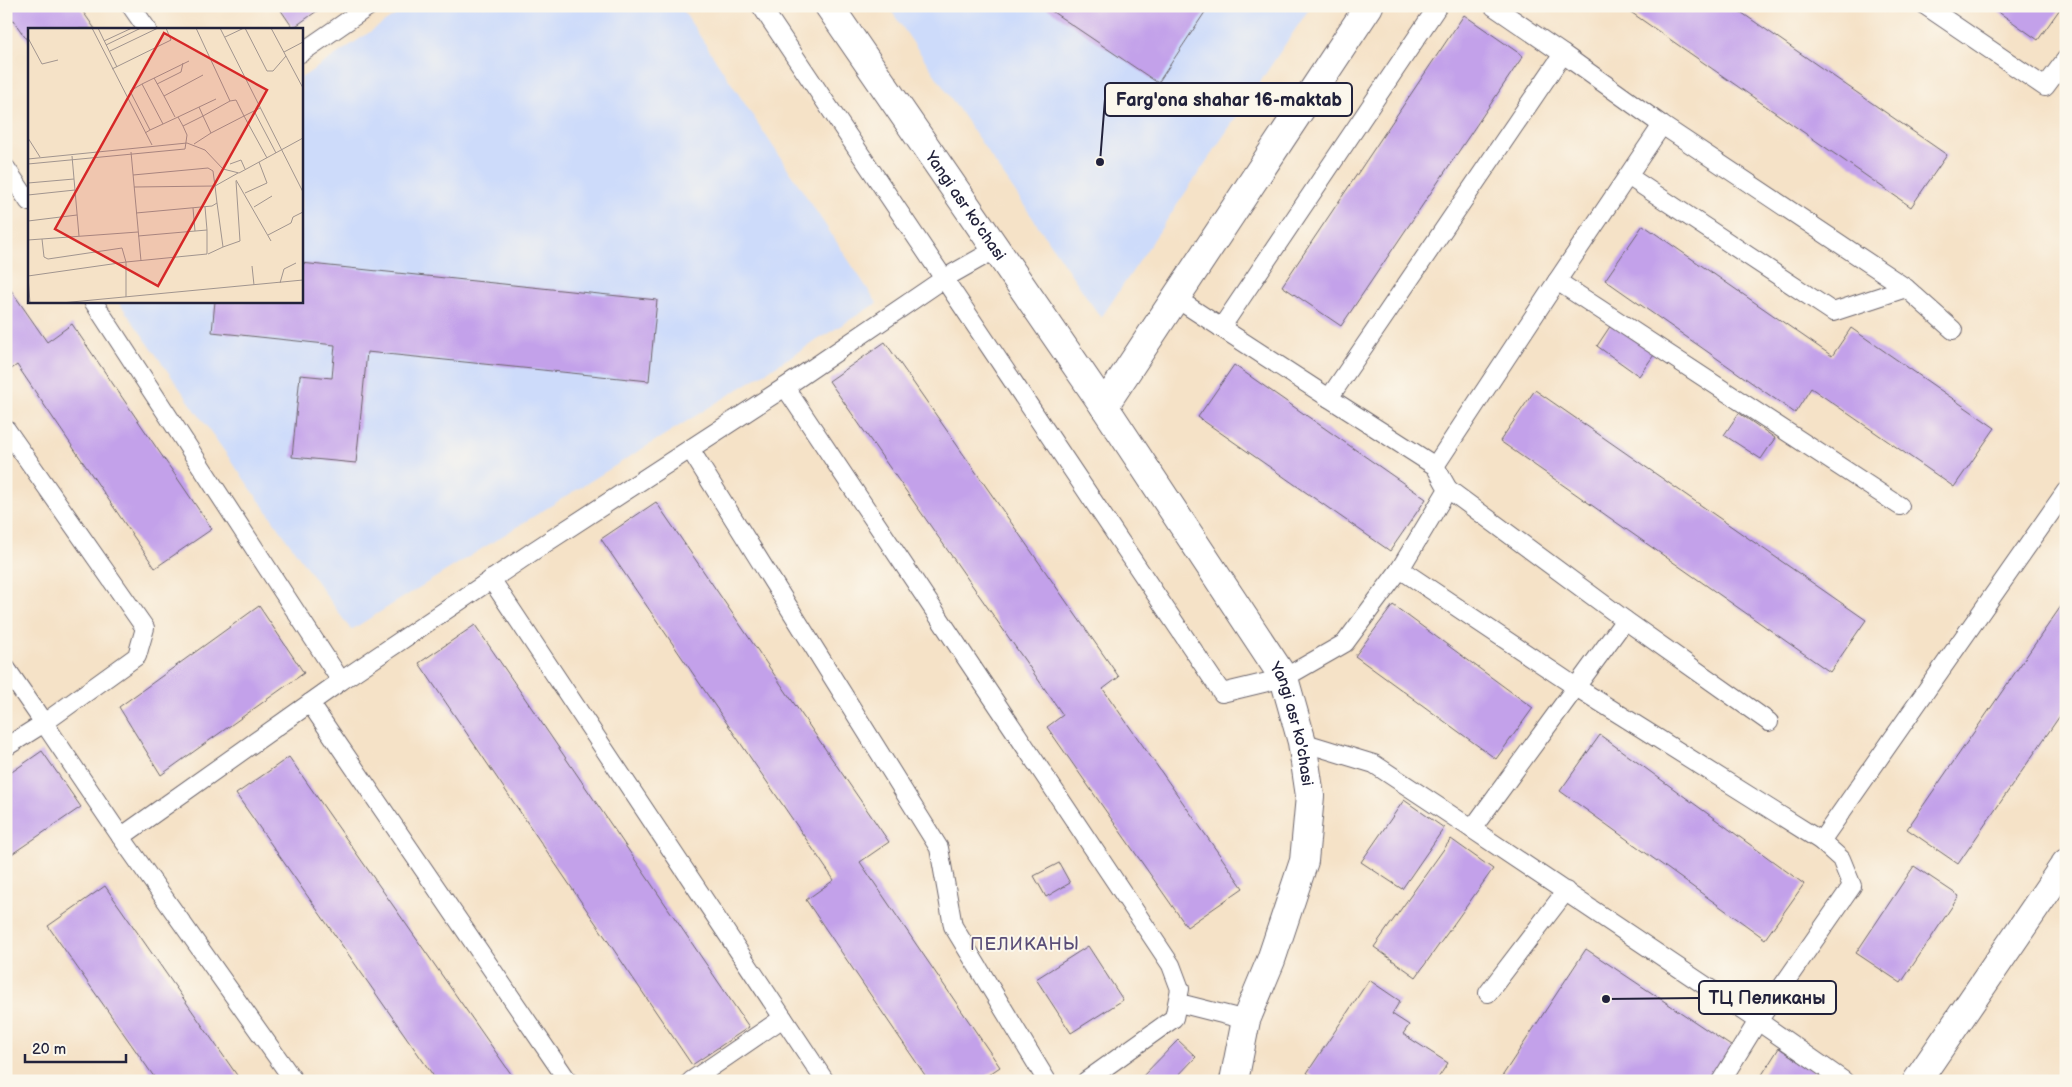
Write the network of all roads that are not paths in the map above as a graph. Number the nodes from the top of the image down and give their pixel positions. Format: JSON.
{"nodes":[{"id":1,"x":131,"y":6,"type":"edge"},
{"id":2,"x":369,"y":6,"type":"edge"},
{"id":3,"x":760,"y":6,"type":"edge"},
{"id":4,"x":829,"y":6,"type":"edge"},
{"id":5,"x":1369,"y":6,"type":"edge"},
{"id":6,"x":1438,"y":6,"type":"edge"},
{"id":7,"x":1494,"y":6,"type":"edge"},
{"id":8,"x":1926,"y":6,"type":"edge"},
{"id":9,"x":146,"y":28,"type":"edge"},
{"id":10,"x":302,"y":52,"type":"edge"},
{"id":11,"x":1563,"y":54,"type":"junction"},
{"id":12,"x":2066,"y":59,"type":"edge"},
{"id":13,"x":1662,"y":125,"type":"junction"},
{"id":14,"x":6,"y":168,"type":"edge"},
{"id":15,"x":1628,"y":176,"type":"junction"},
{"id":16,"x":28,"y":201,"type":"edge"},
{"id":17,"x":996,"y":250,"type":"junction"},
{"id":18,"x":945,"y":278,"type":"junction"},
{"id":19,"x":1557,"y":281,"type":"junction"},
{"id":20,"x":1906,"y":288,"type":"junction"},
{"id":21,"x":1177,"y":299,"type":"junction"},
{"id":22,"x":94,"y":302,"type":"edge"},
{"id":23,"x":1221,"y":328,"type":"junction"},
{"id":24,"x":1953,"y":330,"type":"dead end"},
{"id":25,"x":785,"y":387,"type":"junction"},
{"id":26,"x":1329,"y":398,"type":"junction"},
{"id":27,"x":1104,"y":406,"type":"junction"},
{"id":28,"x":6,"y":429,"type":"edge"},
{"id":29,"x":690,"y":449,"type":"junction"},
{"id":30,"x":1435,"y":466,"type":"junction"},
{"id":31,"x":1448,"y":489,"type":"junction"},
{"id":32,"x":2066,"y":491,"type":"edge"},
{"id":33,"x":1900,"y":506,"type":"dead end"},
{"id":34,"x":1400,"y":570,"type":"junction"},
{"id":35,"x":491,"y":580,"type":"junction"},
{"id":36,"x":1625,"y":620,"type":"junction"},
{"id":37,"x":6,"y":668,"type":"edge"},
{"id":38,"x":1284,"y":678,"type":"junction"},
{"id":39,"x":341,"y":681,"type":"junction"},
{"id":40,"x":1576,"y":687,"type":"junction"},
{"id":41,"x":310,"y":703,"type":"junction"},
{"id":42,"x":44,"y":722,"type":"junction"},
{"id":43,"x":1769,"y":722,"type":"dead end"},
{"id":44,"x":1302,"y":742,"type":"junction"},
{"id":45,"x":6,"y":747,"type":"edge"},
{"id":46,"x":1472,"y":829,"type":"junction"},
{"id":47,"x":121,"y":837,"type":"junction"},
{"id":48,"x":1821,"y":841,"type":"junction"},
{"id":49,"x":2066,"y":863,"type":"edge"},
{"id":50,"x":1566,"y":891,"type":"junction"},
{"id":51,"x":1488,"y":992,"type":"dead end"},
{"id":52,"x":1179,"y":1003,"type":"junction"},
{"id":53,"x":783,"y":1018,"type":"junction"},
{"id":54,"x":1246,"y":1020,"type":"junction"},
{"id":55,"x":1758,"y":1021,"type":"junction"},
{"id":56,"x":1841,"y":1080,"type":"edge"},
{"id":57,"x":294,"y":1081,"type":"edge"},
{"id":58,"x":568,"y":1081,"type":"edge"},
{"id":59,"x":691,"y":1081,"type":"edge"},
{"id":60,"x":825,"y":1081,"type":"edge"},
{"id":61,"x":1047,"y":1081,"type":"edge"},
{"id":62,"x":1086,"y":1081,"type":"edge"},
{"id":63,"x":1234,"y":1081,"type":"edge"},
{"id":64,"x":1721,"y":1081,"type":"edge"},
{"id":65,"x":1917,"y":1081,"type":"edge"}],
"edges":[{"from":1,"to":9,"type":"lane"},
{"from":2,"to":10,"type":"lane"},
{"from":3,"to":18,"type":"lane"},
{"from":4,"to":17,"type":"street","name":"Yangi asr ko'chasi"},
{"from":5,"to":21,"type":"street"},
{"from":6,"to":23,"type":"lane"},
{"from":7,"to":11,"type":"lane"},
{"from":8,"to":12,"type":"lane"},
{"from":11,"to":13,"type":"lane"},
{"from":11,"to":26,"type":"lane"},
{"from":13,"to":15,"type":"lane"},
{"from":13,"to":20,"type":"lane"},
{"from":14,"to":16,"type":"lane"},
{"from":15,"to":19,"type":"lane"},
{"from":15,"to":20,"type":"lane"},
{"from":17,"to":18,"type":"lane"},
{"from":17,"to":27,"type":"street","name":"Yangi asr ko'chasi"},
{"from":18,"to":25,"type":"lane"},
{"from":18,"to":38,"type":"lane"},
{"from":19,"to":30,"type":"lane"},
{"from":19,"to":33,"type":"lane"},
{"from":20,"to":24,"type":"lane"},
{"from":21,"to":23,"type":"lane"},
{"from":21,"to":27,"type":"street"},
{"from":22,"to":39,"type":"lane"},
{"from":23,"to":26,"type":"lane"},
{"from":25,"to":29,"type":"lane"},
{"from":25,"to":52,"type":"lane"},
{"from":26,"to":30,"type":"lane"},
{"from":27,"to":38,"type":"street","name":"Yangi asr ko'chasi"},
{"from":28,"to":42,"type":"lane"},
{"from":29,"to":35,"type":"lane"},
{"from":29,"to":61,"type":"lane"},
{"from":30,"to":31,"type":"lane"},
{"from":31,"to":34,"type":"lane"},
{"from":31,"to":36,"type":"lane"},
{"from":32,"to":48,"type":"lane"},
{"from":34,"to":38,"type":"lane"},
{"from":34,"to":40,"type":"lane"},
{"from":35,"to":39,"type":"lane"},
{"from":35,"to":53,"type":"lane"},
{"from":36,"to":40,"type":"lane"},
{"from":36,"to":43,"type":"lane"},
{"from":37,"to":42,"type":"lane"},
{"from":38,"to":44,"type":"street","name":"Yangi asr ko'chasi"},
{"from":39,"to":41,"type":"lane"},
{"from":40,"to":46,"type":"lane"},
{"from":40,"to":48,"type":"lane"},
{"from":41,"to":47,"type":"lane"},
{"from":41,"to":58,"type":"lane"},
{"from":42,"to":45,"type":"lane"},
{"from":42,"to":47,"type":"lane"},
{"from":44,"to":46,"type":"lane"},
{"from":44,"to":54,"type":"street","name":"Yangi asr ko'chasi"},
{"from":46,"to":50,"type":"lane"},
{"from":47,"to":57,"type":"lane"},
{"from":48,"to":55,"type":"lane"},
{"from":49,"to":65,"type":"street"},
{"from":50,"to":51,"type":"lane"},
{"from":50,"to":55,"type":"lane"},
{"from":52,"to":54,"type":"lane"},
{"from":52,"to":62,"type":"lane"},
{"from":53,"to":59,"type":"lane"},
{"from":53,"to":60,"type":"lane"},
{"from":54,"to":63,"type":"street","name":"Yangi asr ko'chasi"},
{"from":55,"to":56,"type":"lane"},
{"from":55,"to":64,"type":"lane"}]}
